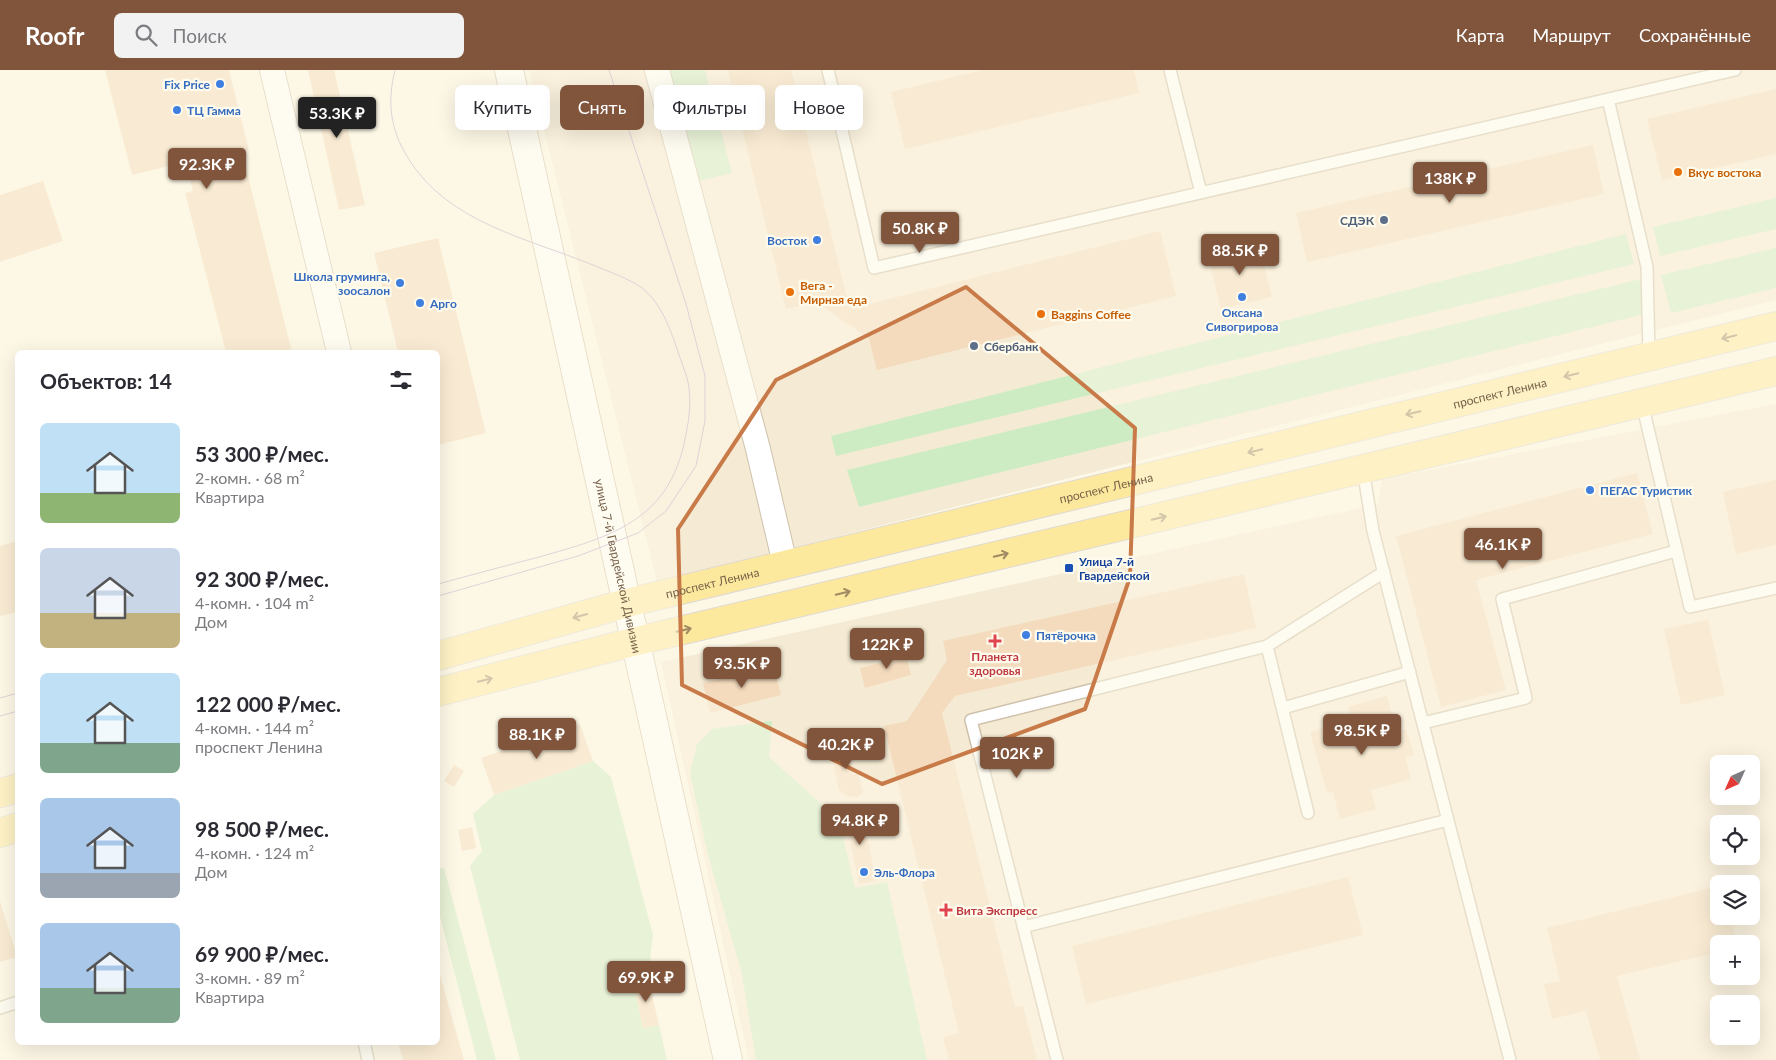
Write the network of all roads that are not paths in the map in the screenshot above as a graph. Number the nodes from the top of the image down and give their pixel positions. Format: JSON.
{"nodes":[{"id":1,"x":272,"y":70,"type":"edge"},
{"id":2,"x":509,"y":70,"type":"edge"},
{"id":3,"x":657,"y":70,"type":"edge"},
{"id":4,"x":828,"y":70,"type":"edge"},
{"id":5,"x":1170,"y":70,"type":"edge"},
{"id":6,"x":1735,"y":70,"type":"edge"},
{"id":7,"x":1608,"y":99,"type":"junction"},
{"id":8,"x":1201,"y":193,"type":"junction"},
{"id":9,"x":1776,"y":326,"type":"edge"},
{"id":10,"x":339,"y":350,"type":"edge"},
{"id":11,"x":1649,"y":356,"type":"junction"},
{"id":12,"x":1776,"y":371,"type":"edge"},
{"id":13,"x":1642,"y":403,"type":"junction"},
{"id":14,"x":1363,"y":469,"type":"junction"},
{"id":15,"x":1676,"y":551,"type":"junction"},
{"id":16,"x":785,"y":564,"type":"junction"},
{"id":17,"x":1384,"y":572,"type":"junction"},
{"id":18,"x":1776,"y":588,"type":"edge"},
{"id":19,"x":627,"y":603,"type":"junction"},
{"id":20,"x":637,"y":641,"type":"junction"},
{"id":21,"x":1267,"y":646,"type":"junction"},
{"id":22,"x":440,"y":655,"type":"edge"},
{"id":23,"x":1410,"y":672,"type":"junction"},
{"id":24,"x":440,"y":691,"type":"edge"},
{"id":25,"x":1283,"y":708,"type":"junction"},
{"id":26,"x":1423,"y":722,"type":"junction"},
{"id":27,"x":15,"y":789,"type":"edge"},
{"id":28,"x":0,"y":793,"type":"edge"},
{"id":29,"x":1308,"y":812,"type":"dead end"},
{"id":30,"x":1448,"y":820,"type":"junction"},
{"id":31,"x":15,"y":828,"type":"edge"},
{"id":32,"x":0,"y":832,"type":"edge"},
{"id":33,"x":1023,"y":927,"type":"junction"},
{"id":34,"x":15,"y":1003,"type":"edge"},
{"id":35,"x":0,"y":1008,"type":"edge"},
{"id":36,"x":365,"y":1045,"type":"edge"},
{"id":37,"x":368,"y":1060,"type":"edge"},
{"id":38,"x":728,"y":1060,"type":"edge"},
{"id":39,"x":1058,"y":1060,"type":"edge"},
{"id":40,"x":1510,"y":1060,"type":"edge"}],
"edges":[{"from":1,"to":10,"type":"street"},
{"from":2,"to":19,"type":"main road","name":"улица 7-й Гвардейской Дивизии"},
{"from":3,"to":16,"type":"street"},
{"from":4,"to":8,"type":"lane"},
{"from":5,"to":8,"type":"lane"},
{"from":6,"to":7,"type":"lane"},
{"from":7,"to":8,"type":"lane"},
{"from":7,"to":11,"type":"lane"},
{"from":9,"to":11,"type":"main road","name":"проспект Ленина","one_way":true},
{"from":11,"to":16,"type":"main road","name":"проспект Ленина","one_way":true},
{"from":12,"to":13,"type":"main road"},
{"from":13,"to":14,"type":"main road"},
{"from":13,"to":15,"type":"lane"},
{"from":14,"to":17,"type":"lane"},
{"from":20,"to":14,"type":"main road","one_way":true},
{"from":15,"to":18,"type":"lane"},
{"from":15,"to":26,"type":"lane"},
{"from":16,"to":19,"type":"main road","name":"проспект Ленина"},
{"from":17,"to":21,"type":"lane"},
{"from":17,"to":23,"type":"lane"},
{"from":19,"to":20,"type":"main road","name":"улица 7-й Гвардейской Дивизии"},
{"from":19,"to":22,"type":"main road","name":"проспект Ленина","one_way":true},
{"from":24,"to":20,"type":"main road","one_way":true},
{"from":20,"to":38,"type":"main road","name":"улица 7-й Гвардейской Дивизии"},
{"from":21,"to":25,"type":"lane"},
{"from":21,"to":33,"type":"lane"},
{"from":23,"to":25,"type":"lane"},
{"from":23,"to":26,"type":"lane"},
{"from":25,"to":29,"type":"lane"},
{"from":26,"to":30,"type":"lane"},
{"from":27,"to":28,"type":"main road"},
{"from":30,"to":33,"type":"lane"},
{"from":30,"to":40,"type":"lane"},
{"from":31,"to":32,"type":"main road"},
{"from":33,"to":39,"type":"lane"},
{"from":34,"to":35,"type":"lane"},
{"from":36,"to":37,"type":"lane"}]}
